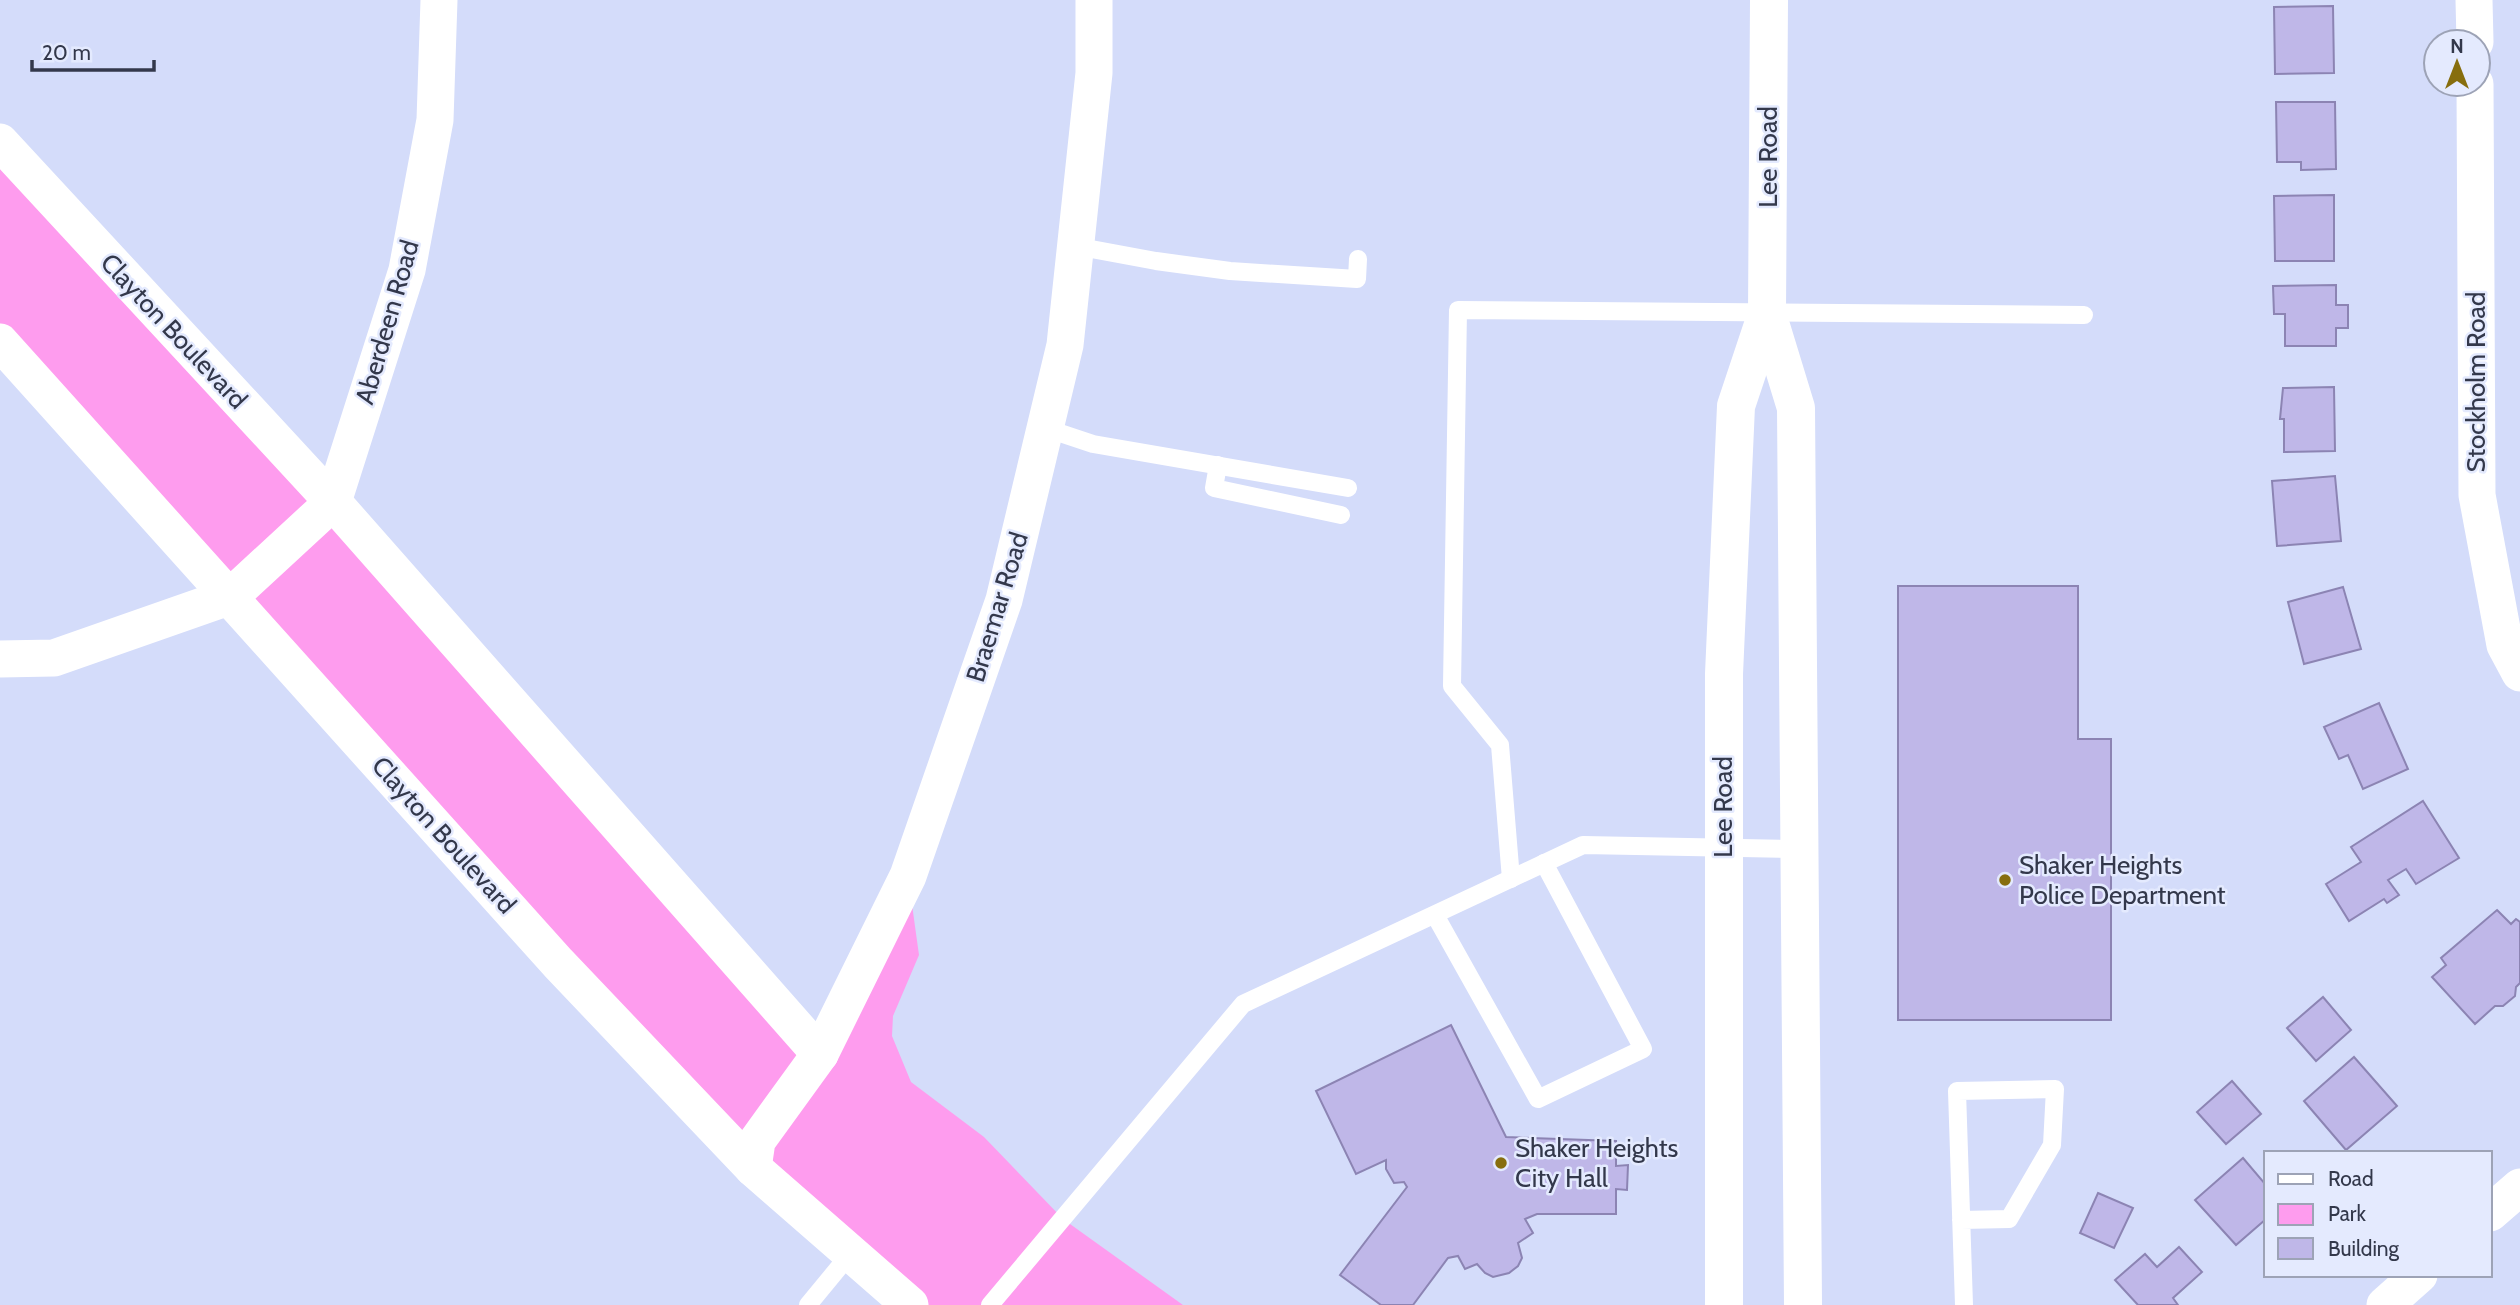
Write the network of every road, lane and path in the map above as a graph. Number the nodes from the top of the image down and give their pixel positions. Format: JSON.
{"nodes":[{"id":1,"x":439,"y":0,"type":"edge"},
{"id":2,"x":1094,"y":0,"type":"edge"},
{"id":3,"x":1769,"y":0,"type":"edge"},
{"id":4,"x":2474,"y":0,"type":"edge"},
{"id":5,"x":2474,"y":28,"type":"edge"},
{"id":6,"x":2475,"y":98,"type":"edge"},
{"id":7,"x":0,"y":142,"type":"edge"},
{"id":8,"x":1075,"y":246,"type":"junction"},
{"id":9,"x":1358,"y":259,"type":"dead end"},
{"id":10,"x":1767,"y":313,"type":"junction"},
{"id":11,"x":2084,"y":315,"type":"dead end"},
{"id":12,"x":0,"y":342,"type":"edge"},
{"id":13,"x":1045,"y":428,"type":"junction"},
{"id":14,"x":1218,"y":465,"type":"junction"},
{"id":15,"x":1348,"y":488,"type":"dead end"},
{"id":16,"x":332,"y":502,"type":"junction"},
{"id":17,"x":1341,"y":515,"type":"dead end"},
{"id":18,"x":230,"y":596,"type":"junction"},
{"id":19,"x":0,"y":659,"type":"edge"},
{"id":20,"x":2520,"y":673,"type":"edge"},
{"id":21,"x":1723,"y":849,"type":"junction"},
{"id":22,"x":1798,"y":849,"type":"junction"},
{"id":23,"x":1544,"y":863,"type":"junction"},
{"id":24,"x":1511,"y":879,"type":"junction"},
{"id":25,"x":1435,"y":915,"type":"junction"},
{"id":26,"x":820,"y":1054,"type":"junction"},
{"id":27,"x":753,"y":1168,"type":"junction"},
{"id":28,"x":2520,"y":1187,"type":"edge"},
{"id":29,"x":2492,"y":1211,"type":"edge"},
{"id":30,"x":1961,"y":1220,"type":"junction"},
{"id":31,"x":850,"y":1254,"type":"junction"},
{"id":32,"x":2417,"y":1277,"type":"edge"},
{"id":33,"x":808,"y":1305,"type":"edge"},
{"id":34,"x":910,"y":1305,"type":"edge"},
{"id":35,"x":990,"y":1305,"type":"edge"},
{"id":36,"x":1724,"y":1305,"type":"edge"},
{"id":37,"x":1803,"y":1305,"type":"edge"},
{"id":38,"x":1964,"y":1305,"type":"edge"},
{"id":39,"x":2385,"y":1305,"type":"edge"}],
"edges":[{"from":1,"to":16,"type":"street","name":"Aberdeen Road"},
{"from":2,"to":8,"type":"street","name":"Braemar Road"},
{"from":3,"to":10,"type":"main road","name":"Lee Road"},
{"from":4,"to":5,"type":"street"},
{"from":6,"to":20,"type":"street","name":"Stockholm Road"},
{"from":7,"to":16,"type":"street","name":"Clayton Boulevard"},
{"from":8,"to":9,"type":"lane"},
{"from":8,"to":13,"type":"street","name":"Braemar Road"},
{"from":10,"to":11,"type":"lane"},
{"from":10,"to":21,"type":"main road","name":"Lee Road"},
{"from":10,"to":22,"type":"main road","name":"Lee Road"},
{"from":10,"to":24,"type":"lane"},
{"from":12,"to":18,"type":"street","name":"Clayton Boulevard"},
{"from":13,"to":14,"type":"lane"},
{"from":13,"to":26,"type":"street","name":"Braemar Road"},
{"from":14,"to":15,"type":"lane"},
{"from":14,"to":17,"type":"lane"},
{"from":16,"to":18,"type":"street","name":"Aberdeen Road"},
{"from":16,"to":26,"type":"street","name":"Clayton Boulevard"},
{"from":18,"to":19,"type":"street"},
{"from":18,"to":27,"type":"street","name":"Clayton Boulevard"},
{"from":21,"to":22,"type":"lane"},
{"from":21,"to":23,"type":"lane"},
{"from":21,"to":36,"type":"main road","name":"Lee Road"},
{"from":22,"to":37,"type":"main road","name":"Lee Road"},
{"from":23,"to":24,"type":"lane"},
{"from":23,"to":25,"type":"lane"},
{"from":24,"to":25,"type":"lane"},
{"from":25,"to":35,"type":"lane"},
{"from":26,"to":27,"type":"street","name":"Braemar Road"},
{"from":27,"to":31,"type":"street","name":"Clayton Boulevard"},
{"from":28,"to":29,"type":"street"},
{"from":30,"to":30,"type":"lane"},
{"from":30,"to":38,"type":"lane"},
{"from":31,"to":33,"type":"lane"},
{"from":31,"to":34,"type":"street","name":"Clayton Boulevard"},
{"from":32,"to":39,"type":"street"}]}
